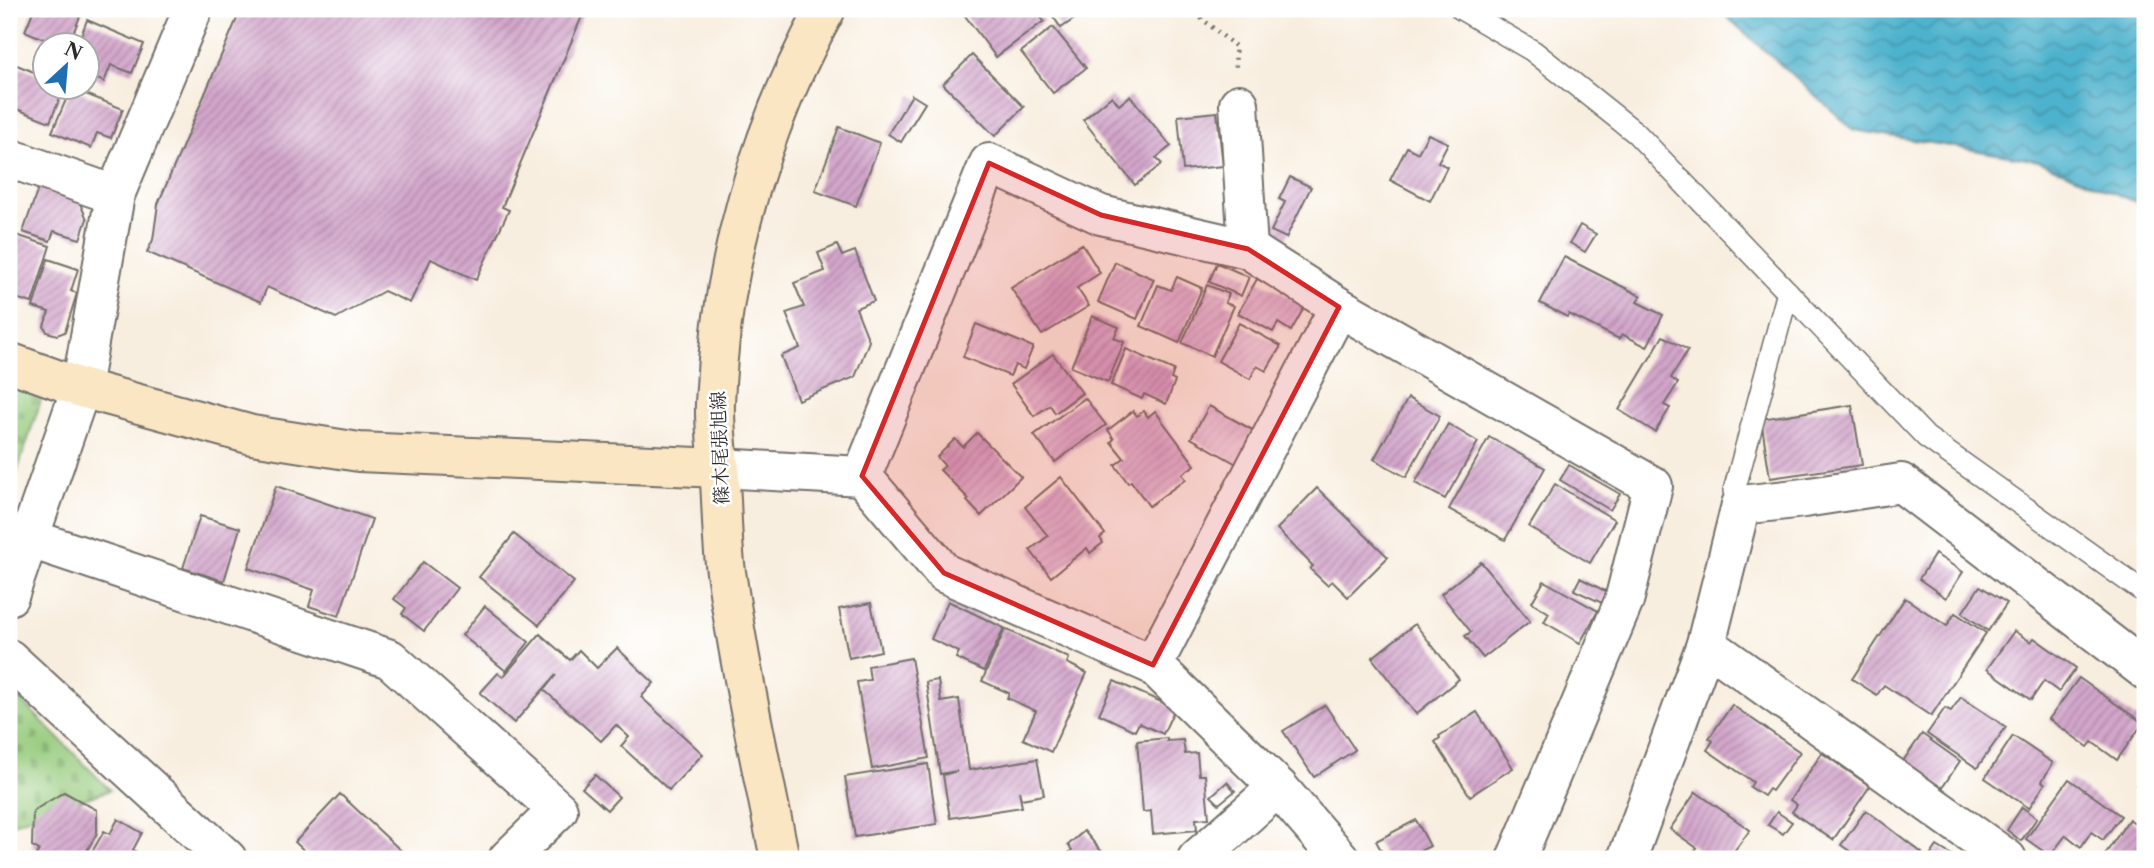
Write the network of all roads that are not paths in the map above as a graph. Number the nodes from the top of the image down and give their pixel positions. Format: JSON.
{"nodes":[{"id":1,"x":193,"y":9,"type":"edge"},
{"id":2,"x":827,"y":9,"type":"edge"},
{"id":3,"x":1461,"y":9,"type":"edge"},
{"id":4,"x":1239,"y":104,"type":"road end"},
{"id":5,"x":9,"y":158,"type":"edge"},
{"id":6,"x":116,"y":195,"type":"junction"},
{"id":7,"x":1248,"y":249,"type":"junction"},
{"id":8,"x":1788,"y":292,"type":"junction"},
{"id":9,"x":1339,"y":307,"type":"junction"},
{"id":10,"x":9,"y":362,"type":"edge"},
{"id":11,"x":81,"y":388,"type":"junction"},
{"id":12,"x":720,"y":468,"type":"junction"},
{"id":13,"x":862,"y":476,"type":"junction"},
{"id":14,"x":1741,"y":505,"type":"junction"},
{"id":15,"x":28,"y":538,"type":"junction"},
{"id":16,"x":2145,"y":593,"type":"edge"},
{"id":17,"x":9,"y":596,"type":"edge"},
{"id":18,"x":1706,"y":644,"type":"junction"},
{"id":19,"x":9,"y":659,"type":"edge"},
{"id":20,"x":1153,"y":665,"type":"junction"},
{"id":21,"x":2145,"y":670,"type":"edge"},
{"id":22,"x":1278,"y":787,"type":"junction"},
{"id":23,"x":227,"y":859,"type":"edge"},
{"id":24,"x":508,"y":859,"type":"edge"},
{"id":25,"x":780,"y":859,"type":"edge"},
{"id":26,"x":1197,"y":859,"type":"edge"},
{"id":27,"x":1340,"y":859,"type":"edge"},
{"id":28,"x":1516,"y":859,"type":"edge"},
{"id":29,"x":1627,"y":859,"type":"edge"},
{"id":30,"x":2007,"y":859,"type":"edge"}],
"edges":[{"from":1,"to":6,"type":"street"},
{"from":2,"to":12,"type":"main road","name":"篠木尾張旭線"},
{"from":3,"to":8,"type":"lane"},
{"from":4,"to":7,"type":"street"},
{"from":5,"to":6,"type":"street"},
{"from":6,"to":11,"type":"street"},
{"from":7,"to":9,"type":"street"},
{"from":7,"to":13,"type":"street"},
{"from":8,"to":14,"type":"lane"},
{"from":8,"to":16,"type":"lane"},
{"from":9,"to":20,"type":"street"},
{"from":9,"to":28,"type":"street"},
{"from":10,"to":11,"type":"main road"},
{"from":11,"to":12,"type":"main road"},
{"from":11,"to":15,"type":"street"},
{"from":12,"to":13,"type":"street"},
{"from":12,"to":25,"type":"main road","name":"篠木尾張旭線"},
{"from":13,"to":20,"type":"street"},
{"from":14,"to":18,"type":"street"},
{"from":14,"to":21,"type":"street"},
{"from":15,"to":17,"type":"street"},
{"from":15,"to":24,"type":"street"},
{"from":18,"to":29,"type":"street"},
{"from":18,"to":30,"type":"street"},
{"from":19,"to":23,"type":"street"},
{"from":20,"to":22,"type":"street"},
{"from":22,"to":26,"type":"street"},
{"from":22,"to":27,"type":"street"}]}
